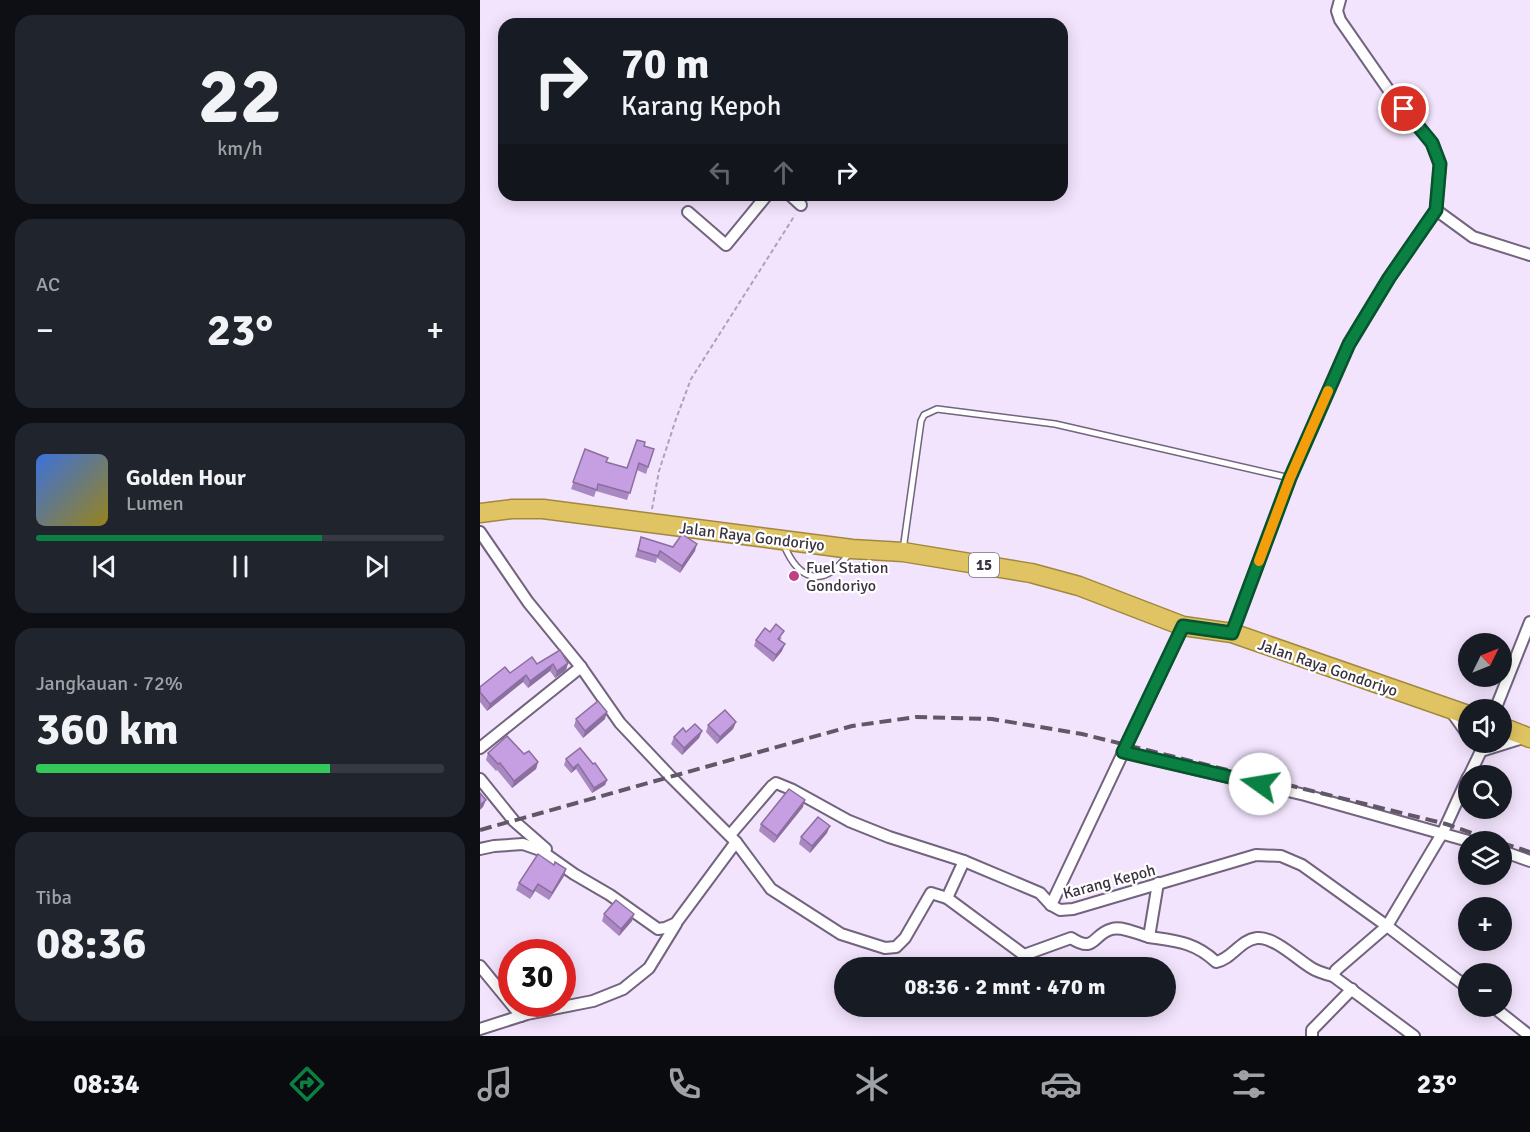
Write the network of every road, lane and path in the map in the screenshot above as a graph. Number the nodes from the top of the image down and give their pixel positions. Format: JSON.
{"nodes":[{"id":1,"x":1340,"y":0,"type":"edge"},
{"id":2,"x":762,"y":201,"type":"edge"},
{"id":3,"x":797,"y":201,"type":"edge"},
{"id":4,"x":801,"y":205,"type":"joint"},
{"id":5,"x":1436,"y":210,"type":"junction"},
{"id":6,"x":688,"y":212,"type":"dead end"},
{"id":7,"x":1530,"y":255,"type":"edge"},
{"id":8,"x":1290,"y":478,"type":"junction"},
{"id":9,"x":480,"y":513,"type":"edge"},
{"id":10,"x":649,"y":524,"type":"junction"},
{"id":11,"x":480,"y":531,"type":"edge"},
{"id":12,"x":782,"y":540,"type":"junction"},
{"id":13,"x":852,"y":549,"type":"junction"},
{"id":14,"x":903,"y":552,"type":"junction"},
{"id":15,"x":1530,"y":622,"type":"edge"},
{"id":16,"x":1183,"y":626,"type":"junction"},
{"id":17,"x":1232,"y":633,"type":"junction"},
{"id":18,"x":581,"y":667,"type":"junction"},
{"id":19,"x":1499,"y":699,"type":"edge"},
{"id":20,"x":1449,"y":709,"type":"junction"},
{"id":21,"x":1458,"y":712,"type":"edge"},
{"id":22,"x":1458,"y":721,"type":"edge"},
{"id":23,"x":1512,"y":731,"type":"edge"},
{"id":24,"x":1528,"y":738,"type":"edge"},
{"id":25,"x":1512,"y":741,"type":"edge"},
{"id":26,"x":480,"y":748,"type":"edge"},
{"id":27,"x":1123,"y":752,"type":"junction"},
{"id":28,"x":480,"y":779,"type":"edge"},
{"id":29,"x":1458,"y":800,"type":"edge"},
{"id":30,"x":1443,"y":832,"type":"junction"},
{"id":31,"x":1458,"y":837,"type":"edge"},
{"id":32,"x":733,"y":838,"type":"junction"},
{"id":33,"x":480,"y":849,"type":"edge"},
{"id":34,"x":1512,"y":855,"type":"edge"},
{"id":35,"x":964,"y":861,"type":"junction"},
{"id":36,"x":1530,"y":861,"type":"edge"},
{"id":37,"x":562,"y":864,"type":"junction"},
{"id":38,"x":1158,"y":883,"type":"junction"},
{"id":39,"x":947,"y":898,"type":"junction"},
{"id":40,"x":1051,"y":905,"type":"junction"},
{"id":41,"x":676,"y":923,"type":"junction"},
{"id":42,"x":1387,"y":926,"type":"junction"},
{"id":43,"x":1149,"y":937,"type":"junction"},
{"id":44,"x":480,"y":966,"type":"edge"},
{"id":45,"x":1333,"y":976,"type":"junction"},
{"id":46,"x":1458,"y":980,"type":"edge"},
{"id":47,"x":498,"y":988,"type":"edge"},
{"id":48,"x":1352,"y":989,"type":"junction"},
{"id":49,"x":576,"y":1004,"type":"edge"},
{"id":50,"x":518,"y":1017,"type":"edge"},
{"id":51,"x":1506,"y":1017,"type":"edge"},
{"id":52,"x":480,"y":1029,"type":"edge"},
{"id":53,"x":1312,"y":1036,"type":"edge"},
{"id":54,"x":1414,"y":1036,"type":"edge"},
{"id":55,"x":1530,"y":1036,"type":"edge"}],
"edges":[{"from":1,"to":5,"type":"street"},
{"from":2,"to":6,"type":"street"},
{"from":3,"to":4,"type":"street"},
{"from":4,"to":10,"type":"path"},
{"from":5,"to":7,"type":"street"},
{"from":5,"to":8,"type":"street"},
{"from":8,"to":14,"type":"lane"},
{"from":8,"to":17,"type":"street"},
{"from":9,"to":10,"type":"highway","name":"Jalan Raya Gondoriyo","number":"15"},
{"from":10,"to":12,"type":"highway","name":"Jalan Raya Gondoriyo","number":"15"},
{"from":11,"to":18,"type":"street"},
{"from":12,"to":13,"type":"highway","name":"Jalan Raya Gondoriyo","number":"15"},
{"from":12,"to":13,"type":"lane"},
{"from":13,"to":14,"type":"highway","name":"Jalan Raya Gondoriyo","number":"15"},
{"from":14,"to":16,"type":"highway","name":"Jalan Raya Gondoriyo","number":"15"},
{"from":15,"to":19,"type":"street"},
{"from":16,"to":17,"type":"highway","name":"Jalan Raya Gondoriyo","number":"15"},
{"from":16,"to":27,"type":"street","name":"Karang Kepoh"},
{"from":17,"to":20,"type":"highway","name":"Jalan Raya Gondoriyo","number":"15"},
{"from":18,"to":26,"type":"street"},
{"from":18,"to":32,"type":"street"},
{"from":20,"to":21,"type":"highway","name":"Jalan Raya Gondoriyo","number":"15"},
{"from":20,"to":22,"type":"street"},
{"from":23,"to":24,"type":"highway"},
{"from":24,"to":25,"type":"street"},
{"from":27,"to":30,"type":"street"},
{"from":27,"to":40,"type":"street","name":"Karang Kepoh"},
{"from":28,"to":37,"type":"street"},
{"from":29,"to":30,"type":"street"},
{"from":30,"to":31,"type":"street"},
{"from":30,"to":42,"type":"street"},
{"from":32,"to":35,"type":"street"},
{"from":32,"to":39,"type":"street"},
{"from":32,"to":41,"type":"street"},
{"from":33,"to":37,"type":"street"},
{"from":34,"to":36,"type":"street"},
{"from":35,"to":39,"type":"street"},
{"from":35,"to":40,"type":"street"},
{"from":37,"to":41,"type":"street"},
{"from":38,"to":40,"type":"street","name":"Karang Kepoh"},
{"from":38,"to":42,"type":"street","name":"Karang Kepoh"},
{"from":38,"to":43,"type":"street"},
{"from":39,"to":43,"type":"street"},
{"from":41,"to":49,"type":"street"},
{"from":42,"to":45,"type":"street"},
{"from":42,"to":46,"type":"street","name":"Karang Kepoh"},
{"from":43,"to":45,"type":"street"},
{"from":44,"to":47,"type":"street"},
{"from":45,"to":48,"type":"street"},
{"from":48,"to":53,"type":"street"},
{"from":48,"to":54,"type":"street"},
{"from":50,"to":52,"type":"street"},
{"from":51,"to":55,"type":"street"}]}
